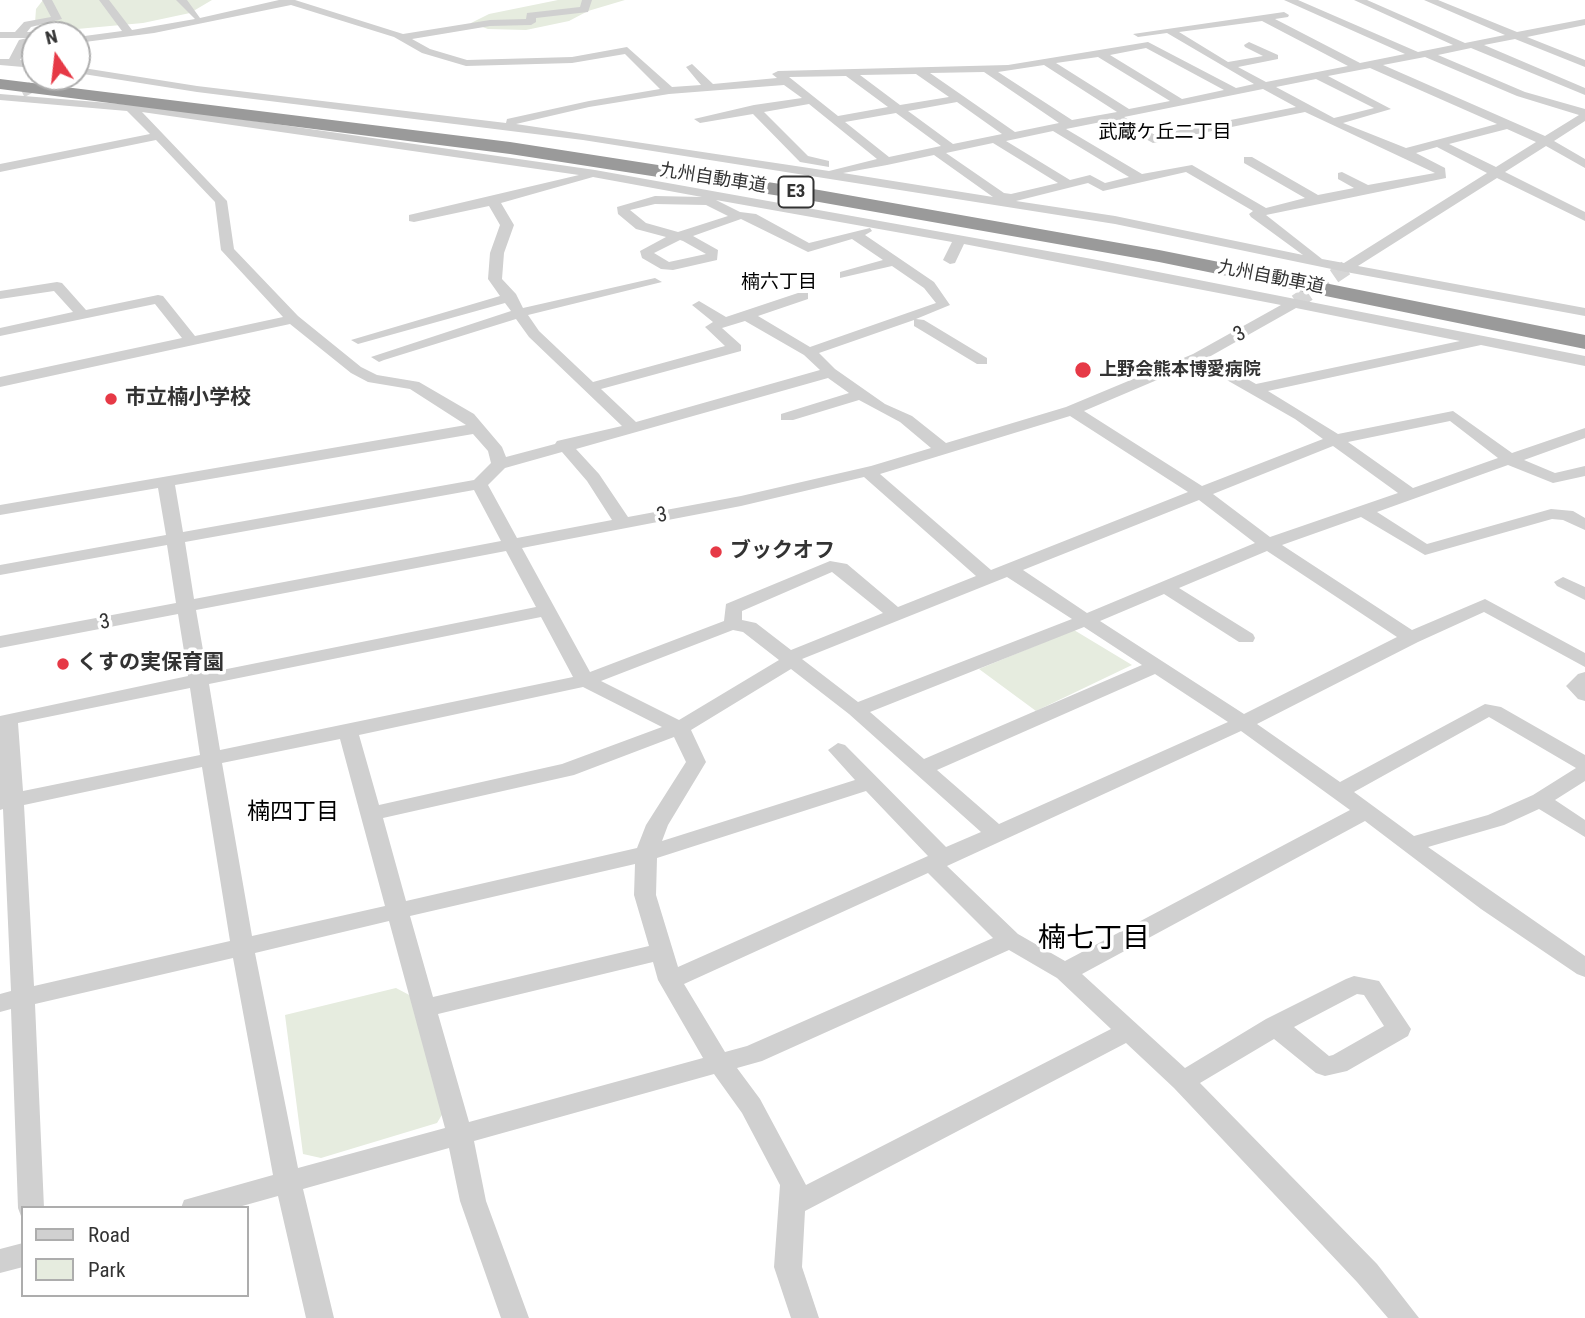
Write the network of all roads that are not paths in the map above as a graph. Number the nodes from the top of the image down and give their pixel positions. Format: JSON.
{"nodes":[{"id":1,"x":47,"y":0,"type":"edge"},
{"id":2,"x":104,"y":0,"type":"edge"},
{"id":3,"x":181,"y":0,"type":"edge"},
{"id":4,"x":587,"y":0,"type":"edge"},
{"id":5,"x":1289,"y":0,"type":"edge"},
{"id":6,"x":1390,"y":0,"type":"edge"},
{"id":7,"x":1429,"y":0,"type":"edge"},
{"id":8,"x":287,"y":1,"type":"edge"},
{"id":9,"x":1363,"y":2,"type":"edge"},
{"id":10,"x":1318,"y":12,"type":"junction"},
{"id":11,"x":1284,"y":15,"type":"dead end"},
{"id":12,"x":1264,"y":18,"type":"junction"},
{"id":13,"x":1585,"y":22,"type":"edge"},
{"id":14,"x":127,"y":30,"type":"junction"},
{"id":15,"x":1171,"y":31,"type":"junction"},
{"id":16,"x":1138,"y":34,"type":"dead end"},
{"id":17,"x":0,"y":35,"type":"edge"},
{"id":18,"x":18,"y":35,"type":"joint"},
{"id":19,"x":91,"y":35,"type":"edge"},
{"id":20,"x":91,"y":36,"type":"edge"},
{"id":21,"x":1518,"y":36,"type":"junction"},
{"id":22,"x":402,"y":37,"type":"junction"},
{"id":23,"x":21,"y":45,"type":"edge"},
{"id":24,"x":1249,"y":45,"type":"dead end"},
{"id":25,"x":1470,"y":46,"type":"junction"},
{"id":26,"x":1585,"y":51,"type":"edge"},
{"id":27,"x":1098,"y":52,"type":"junction"},
{"id":28,"x":1423,"y":55,"type":"junction"},
{"id":29,"x":1564,"y":55,"type":"junction"},
{"id":30,"x":1045,"y":61,"type":"junction"},
{"id":31,"x":0,"y":62,"type":"edge"},
{"id":32,"x":1585,"y":64,"type":"edge"},
{"id":33,"x":1228,"y":65,"type":"junction"},
{"id":34,"x":1373,"y":65,"type":"junction"},
{"id":35,"x":692,"y":67,"type":"dead end"},
{"id":36,"x":1359,"y":67,"type":"junction"},
{"id":37,"x":985,"y":68,"type":"junction"},
{"id":38,"x":916,"y":69,"type":"junction"},
{"id":39,"x":6,"y":70,"type":"edge"},
{"id":40,"x":847,"y":71,"type":"junction"},
{"id":41,"x":91,"y":72,"type":"edge"},
{"id":42,"x":1319,"y":75,"type":"junction"},
{"id":43,"x":786,"y":81,"type":"junction"},
{"id":44,"x":1266,"y":86,"type":"junction"},
{"id":45,"x":710,"y":88,"type":"junction"},
{"id":46,"x":670,"y":91,"type":"junction"},
{"id":47,"x":1235,"y":92,"type":"junction"},
{"id":48,"x":1585,"y":92,"type":"edge"},
{"id":49,"x":8,"y":93,"type":"edge"},
{"id":50,"x":1217,"y":96,"type":"junction"},
{"id":51,"x":957,"y":99,"type":"junction"},
{"id":52,"x":813,"y":100,"type":"junction"},
{"id":53,"x":1181,"y":103,"type":"junction"},
{"id":54,"x":1166,"y":106,"type":"junction"},
{"id":55,"x":130,"y":107,"type":"junction"},
{"id":56,"x":754,"y":108,"type":"junction"},
{"id":57,"x":1309,"y":108,"type":"junction"},
{"id":58,"x":899,"y":109,"type":"junction"},
{"id":59,"x":1127,"y":113,"type":"junction"},
{"id":60,"x":1585,"y":114,"type":"edge"},
{"id":61,"x":1113,"y":116,"type":"junction"},
{"id":62,"x":1259,"y":118,"type":"junction"},
{"id":63,"x":701,"y":119,"type":"dead end"},
{"id":64,"x":838,"y":119,"type":"junction"},
{"id":65,"x":1332,"y":121,"type":"junction"},
{"id":66,"x":500,"y":124,"type":"junction"},
{"id":67,"x":1069,"y":124,"type":"junction"},
{"id":68,"x":1508,"y":125,"type":"junction"},
{"id":69,"x":1055,"y":127,"type":"junction"},
{"id":70,"x":1205,"y":129,"type":"junction"},
{"id":71,"x":155,"y":136,"type":"junction"},
{"id":72,"x":1013,"y":136,"type":"junction"},
{"id":73,"x":1153,"y":139,"type":"junction"},
{"id":74,"x":996,"y":140,"type":"junction"},
{"id":75,"x":1545,"y":141,"type":"junction"},
{"id":76,"x":1436,"y":142,"type":"junction"},
{"id":77,"x":1170,"y":147,"type":"dead end"},
{"id":78,"x":951,"y":148,"type":"junction"},
{"id":79,"x":936,"y":151,"type":"junction"},
{"id":80,"x":1405,"y":152,"type":"junction"},
{"id":81,"x":1248,"y":160,"type":"dead end"},
{"id":82,"x":887,"y":161,"type":"junction"},
{"id":83,"x":1585,"y":164,"type":"edge"},
{"id":84,"x":0,"y":169,"type":"edge"},
{"id":85,"x":842,"y":170,"type":"junction"},
{"id":86,"x":1496,"y":173,"type":"junction"},
{"id":87,"x":595,"y":174,"type":"junction"},
{"id":88,"x":824,"y":174,"type":"junction"},
{"id":89,"x":1342,"y":176,"type":"dead end"},
{"id":90,"x":1141,"y":179,"type":"junction"},
{"id":91,"x":1068,"y":184,"type":"junction"},
{"id":92,"x":1369,"y":191,"type":"junction"},
{"id":93,"x":711,"y":198,"type":"junction"},
{"id":94,"x":1316,"y":199,"type":"junction"},
{"id":95,"x":493,"y":201,"type":"junction"},
{"id":96,"x":1263,"y":211,"type":"junction"},
{"id":97,"x":737,"y":215,"type":"junction"},
{"id":98,"x":1585,"y":217,"type":"edge"},
{"id":99,"x":414,"y":218,"type":"dead end"},
{"id":100,"x":885,"y":225,"type":"junction"},
{"id":101,"x":854,"y":234,"type":"junction"},
{"id":102,"x":960,"y":239,"type":"junction"},
{"id":103,"x":950,"y":260,"type":"dead end"},
{"id":104,"x":893,"y":261,"type":"junction"},
{"id":105,"x":1318,"y":262,"type":"junction"},
{"id":106,"x":1346,"y":268,"type":"junction"},
{"id":107,"x":845,"y":275,"type":"dead end"},
{"id":108,"x":654,"y":282,"type":"dead end"},
{"id":109,"x":0,"y":295,"type":"edge"},
{"id":110,"x":803,"y":296,"type":"dead end"},
{"id":111,"x":511,"y":297,"type":"junction"},
{"id":112,"x":1296,"y":302,"type":"junction"},
{"id":113,"x":699,"y":306,"type":"dead end"},
{"id":114,"x":1585,"y":312,"type":"edge"},
{"id":115,"x":520,"y":313,"type":"junction"},
{"id":116,"x":83,"y":315,"type":"junction"},
{"id":117,"x":746,"y":316,"type":"junction"},
{"id":118,"x":293,"y":318,"type":"junction"},
{"id":119,"x":725,"y":323,"type":"junction"},
{"id":120,"x":919,"y":323,"type":"dead end"},
{"id":121,"x":1585,"y":331,"type":"edge"},
{"id":122,"x":0,"y":332,"type":"edge"},
{"id":123,"x":190,"y":339,"type":"junction"},
{"id":124,"x":358,"y":340,"type":"dead end"},
{"id":125,"x":1484,"y":340,"type":"junction"},
{"id":126,"x":1585,"y":342,"type":"edge"},
{"id":127,"x":809,"y":352,"type":"junction"},
{"id":128,"x":379,"y":357,"type":"dead end"},
{"id":129,"x":1198,"y":357,"type":"junction"},
{"id":130,"x":982,"y":361,"type":"dead end"},
{"id":131,"x":1585,"y":361,"type":"edge"},
{"id":132,"x":830,"y":372,"type":"junction"},
{"id":133,"x":0,"y":382,"type":"edge"},
{"id":134,"x":591,"y":387,"type":"junction"},
{"id":135,"x":1254,"y":389,"type":"junction"},
{"id":136,"x":861,"y":394,"type":"junction"},
{"id":137,"x":1072,"y":410,"type":"junction"},
{"id":138,"x":787,"y":417,"type":"dead end"},
{"id":139,"x":631,"y":426,"type":"junction"},
{"id":140,"x":478,"y":428,"type":"junction"},
{"id":141,"x":1585,"y":433,"type":"edge"},
{"id":142,"x":1334,"y":440,"type":"junction"},
{"id":143,"x":563,"y":444,"type":"junction"},
{"id":144,"x":946,"y":451,"type":"junction"},
{"id":145,"x":1512,"y":461,"type":"junction"},
{"id":146,"x":499,"y":464,"type":"junction"},
{"id":147,"x":1585,"y":471,"type":"edge"},
{"id":148,"x":868,"y":472,"type":"junction"},
{"id":149,"x":166,"y":483,"type":"junction"},
{"id":150,"x":479,"y":484,"type":"junction"},
{"id":151,"x":1201,"y":493,"type":"junction"},
{"id":152,"x":1411,"y":494,"type":"junction"},
{"id":153,"x":0,"y":510,"type":"edge"},
{"id":154,"x":1362,"y":510,"type":"junction"},
{"id":155,"x":623,"y":523,"type":"junction"},
{"id":156,"x":1585,"y":525,"type":"edge"},
{"id":157,"x":177,"y":538,"type":"junction"},
{"id":158,"x":1268,"y":544,"type":"junction"},
{"id":159,"x":509,"y":545,"type":"junction"},
{"id":160,"x":1008,"y":569,"type":"junction"},
{"id":161,"x":0,"y":570,"type":"edge"},
{"id":162,"x":988,"y":577,"type":"junction"},
{"id":163,"x":1563,"y":582,"type":"dead end"},
{"id":164,"x":1166,"y":587,"type":"junction"},
{"id":165,"x":1585,"y":594,"type":"edge"},
{"id":166,"x":187,"y":608,"type":"junction"},
{"id":167,"x":545,"y":610,"type":"junction"},
{"id":168,"x":895,"y":614,"type":"junction"},
{"id":169,"x":1086,"y":620,"type":"junction"},
{"id":170,"x":733,"y":624,"type":"junction"},
{"id":171,"x":1246,"y":638,"type":"dead end"},
{"id":172,"x":1411,"y":638,"type":"junction"},
{"id":173,"x":0,"y":642,"type":"edge"},
{"id":174,"x":789,"y":659,"type":"junction"},
{"id":175,"x":1585,"y":661,"type":"edge"},
{"id":176,"x":1156,"y":666,"type":"junction"},
{"id":177,"x":1585,"y":678,"type":"edge"},
{"id":178,"x":199,"y":681,"type":"junction"},
{"id":179,"x":585,"y":681,"type":"junction"},
{"id":180,"x":1585,"y":695,"type":"edge"},
{"id":181,"x":856,"y":710,"type":"junction"},
{"id":182,"x":1243,"y":723,"type":"junction"},
{"id":183,"x":680,"y":727,"type":"junction"},
{"id":184,"x":348,"y":731,"type":"junction"},
{"id":185,"x":838,"y":750,"type":"dead end"},
{"id":186,"x":212,"y":760,"type":"junction"},
{"id":187,"x":1585,"y":764,"type":"edge"},
{"id":188,"x":922,"y":768,"type":"junction"},
{"id":189,"x":1585,"y":772,"type":"edge"},
{"id":190,"x":869,"y":783,"type":"junction"},
{"id":191,"x":1339,"y":792,"type":"junction"},
{"id":192,"x":1539,"y":800,"type":"junction"},
{"id":193,"x":7,"y":802,"type":"edge"},
{"id":194,"x":1366,"y":811,"type":"junction"},
{"id":195,"x":371,"y":814,"type":"junction"},
{"id":196,"x":1585,"y":830,"type":"edge"},
{"id":197,"x":998,"y":835,"type":"junction"},
{"id":198,"x":1411,"y":844,"type":"junction"},
{"id":199,"x":646,"y":854,"type":"junction"},
{"id":200,"x":938,"y":862,"type":"junction"},
{"id":201,"x":396,"y":909,"type":"junction"},
{"id":202,"x":1010,"y":940,"type":"junction"},
{"id":203,"x":242,"y":945,"type":"junction"},
{"id":204,"x":661,"y":952,"type":"junction"},
{"id":205,"x":1585,"y":968,"type":"edge"},
{"id":206,"x":1065,"y":972,"type":"junction"},
{"id":207,"x":670,"y":980,"type":"junction"},
{"id":208,"x":11,"y":1000,"type":"edge"},
{"id":209,"x":423,"y":1009,"type":"junction"},
{"id":210,"x":1275,"y":1026,"type":"dead end"},
{"id":211,"x":1129,"y":1031,"type":"junction"},
{"id":212,"x":718,"y":1061,"type":"junction"},
{"id":213,"x":1183,"y":1082,"type":"junction"},
{"id":214,"x":459,"y":1134,"type":"junction"},
{"id":215,"x":288,"y":1182,"type":"junction"},
{"id":216,"x":792,"y":1205,"type":"junction"},
{"id":217,"x":31,"y":1206,"type":"edge"},
{"id":218,"x":201,"y":1206,"type":"edge"},
{"id":219,"x":21,"y":1256,"type":"edge"},
{"id":220,"x":0,"y":1261,"type":"edge"},
{"id":221,"x":320,"y":1318,"type":"edge"},
{"id":222,"x":514,"y":1318,"type":"edge"},
{"id":223,"x":805,"y":1318,"type":"edge"},
{"id":224,"x":1405,"y":1318,"type":"edge"}],
"edges":[{"from":1,"to":18,"type":"street"},
{"from":2,"to":14,"type":"street"},
{"from":3,"to":14,"type":"street"},
{"from":4,"to":22,"type":"street"},
{"from":5,"to":10,"type":"street"},
{"from":6,"to":9,"type":"street"},
{"from":7,"to":21,"type":"street"},
{"from":8,"to":20,"type":"street"},
{"from":8,"to":22,"type":"street"},
{"from":9,"to":10,"type":"street"},
{"from":9,"to":25,"type":"street"},
{"from":10,"to":28,"type":"street"},
{"from":11,"to":12,"type":"street"},
{"from":12,"to":15,"type":"street"},
{"from":12,"to":36,"type":"street"},
{"from":13,"to":21,"type":"street"},
{"from":14,"to":19,"type":"street"},
{"from":15,"to":16,"type":"street"},
{"from":15,"to":33,"type":"street"},
{"from":17,"to":18,"type":"street"},
{"from":21,"to":25,"type":"street"},
{"from":21,"to":29,"type":"street"},
{"from":22,"to":46,"type":"street"},
{"from":23,"to":39,"type":"street"},
{"from":24,"to":33,"type":"street"},
{"from":25,"to":28,"type":"street"},
{"from":25,"to":48,"type":"street"},
{"from":26,"to":29,"type":"street"},
{"from":27,"to":30,"type":"street"},
{"from":27,"to":47,"type":"street"},
{"from":27,"to":53,"type":"street"},
{"from":28,"to":34,"type":"street"},
{"from":28,"to":60,"type":"street"},
{"from":29,"to":32,"type":"street"},
{"from":30,"to":37,"type":"street"},
{"from":30,"to":59,"type":"street"},
{"from":31,"to":39,"type":"street"},
{"from":33,"to":44,"type":"street"},
{"from":34,"to":36,"type":"street"},
{"from":34,"to":68,"type":"street"},
{"from":35,"to":45,"type":"street"},
{"from":36,"to":42,"type":"street"},
{"from":37,"to":38,"type":"street"},
{"from":37,"to":67,"type":"street"},
{"from":38,"to":40,"type":"street"},
{"from":38,"to":51,"type":"street"},
{"from":39,"to":121,"type":"highway","name":"九州自動車道","number":"E3"},
{"from":40,"to":43,"type":"street"},
{"from":40,"to":58,"type":"street"},
{"from":41,"to":66,"type":"street"},
{"from":42,"to":44,"type":"street"},
{"from":42,"to":65,"type":"street"},
{"from":43,"to":45,"type":"street"},
{"from":43,"to":52,"type":"street"},
{"from":44,"to":47,"type":"street"},
{"from":44,"to":57,"type":"street"},
{"from":45,"to":46,"type":"street"},
{"from":46,"to":66,"type":"street"},
{"from":47,"to":50,"type":"street"},
{"from":49,"to":55,"type":"street"},
{"from":49,"to":126,"type":"highway","name":"九州自動車道","number":"E3"},
{"from":50,"to":53,"type":"street"},
{"from":50,"to":62,"type":"street"},
{"from":51,"to":58,"type":"street"},
{"from":51,"to":72,"type":"street"},
{"from":52,"to":56,"type":"street"},
{"from":52,"to":64,"type":"street"},
{"from":53,"to":54,"type":"street"},
{"from":54,"to":59,"type":"street"},
{"from":54,"to":70,"type":"street"},
{"from":55,"to":71,"type":"street"},
{"from":55,"to":87,"type":"street"},
{"from":56,"to":63,"type":"street"},
{"from":56,"to":85,"type":"street"},
{"from":57,"to":62,"type":"street"},
{"from":57,"to":65,"type":"street"},
{"from":58,"to":64,"type":"street"},
{"from":58,"to":78,"type":"street"},
{"from":59,"to":61,"type":"street"},
{"from":60,"to":75,"type":"street"},
{"from":61,"to":67,"type":"street"},
{"from":61,"to":73,"type":"street"},
{"from":62,"to":70,"type":"street"},
{"from":64,"to":82,"type":"street"},
{"from":65,"to":80,"type":"street"},
{"from":66,"to":88,"type":"street"},
{"from":67,"to":69,"type":"street"},
{"from":68,"to":75,"type":"street"},
{"from":68,"to":76,"type":"street"},
{"from":69,"to":72,"type":"street"},
{"from":69,"to":90,"type":"street"},
{"from":70,"to":73,"type":"street"},
{"from":71,"to":84,"type":"street"},
{"from":71,"to":118,"type":"street"},
{"from":72,"to":74,"type":"street"},
{"from":73,"to":77,"type":"street"},
{"from":74,"to":78,"type":"street"},
{"from":74,"to":91,"type":"street"},
{"from":75,"to":83,"type":"street"},
{"from":75,"to":86,"type":"street"},
{"from":76,"to":80,"type":"street"},
{"from":76,"to":86,"type":"street"},
{"from":78,"to":79,"type":"street"},
{"from":79,"to":82,"type":"street"},
{"from":79,"to":91,"type":"street"},
{"from":80,"to":92,"type":"street"},
{"from":81,"to":94,"type":"street"},
{"from":82,"to":85,"type":"street"},
{"from":85,"to":88,"type":"street"},
{"from":86,"to":98,"type":"street"},
{"from":86,"to":106,"type":"street"},
{"from":87,"to":93,"type":"street"},
{"from":87,"to":95,"type":"street"},
{"from":88,"to":105,"type":"street"},
{"from":89,"to":92,"type":"street"},
{"from":90,"to":91,"type":"street"},
{"from":90,"to":96,"type":"street"},
{"from":92,"to":94,"type":"street"},
{"from":93,"to":97,"type":"street"},
{"from":93,"to":97,"type":"street"},
{"from":93,"to":100,"type":"street"},
{"from":94,"to":96,"type":"street"},
{"from":95,"to":99,"type":"street"},
{"from":95,"to":111,"type":"street"},
{"from":96,"to":105,"type":"street"},
{"from":97,"to":101,"type":"street"},
{"from":100,"to":101,"type":"street"},
{"from":100,"to":102,"type":"street"},
{"from":101,"to":104,"type":"street"},
{"from":102,"to":103,"type":"street"},
{"from":102,"to":112,"type":"street"},
{"from":104,"to":107,"type":"street"},
{"from":104,"to":127,"type":"street"},
{"from":105,"to":106,"type":"street"},
{"from":106,"to":114,"type":"street"},
{"from":108,"to":115,"type":"street"},
{"from":109,"to":116,"type":"street"},
{"from":110,"to":117,"type":"street"},
{"from":111,"to":115,"type":"street"},
{"from":111,"to":124,"type":"street"},
{"from":112,"to":125,"type":"street"},
{"from":112,"to":129,"type":"street","name":"3"},
{"from":113,"to":119,"type":"street"},
{"from":115,"to":128,"type":"street"},
{"from":115,"to":134,"type":"street"},
{"from":116,"to":122,"type":"street"},
{"from":116,"to":123,"type":"street"},
{"from":117,"to":119,"type":"street"},
{"from":117,"to":127,"type":"street"},
{"from":118,"to":123,"type":"street"},
{"from":118,"to":140,"type":"street"},
{"from":119,"to":134,"type":"street"},
{"from":120,"to":130,"type":"street"},
{"from":123,"to":133,"type":"street"},
{"from":125,"to":131,"type":"street"},
{"from":125,"to":135,"type":"street"},
{"from":127,"to":132,"type":"street"},
{"from":129,"to":135,"type":"street"},
{"from":129,"to":137,"type":"street","name":"3"},
{"from":132,"to":136,"type":"street"},
{"from":132,"to":139,"type":"street"},
{"from":134,"to":139,"type":"street"},
{"from":135,"to":142,"type":"street"},
{"from":136,"to":138,"type":"street"},
{"from":136,"to":144,"type":"street"},
{"from":137,"to":144,"type":"street","name":"3"},
{"from":137,"to":151,"type":"street"},
{"from":139,"to":143,"type":"street"},
{"from":140,"to":146,"type":"street"},
{"from":140,"to":149,"type":"street"},
{"from":141,"to":145,"type":"street"},
{"from":142,"to":145,"type":"street"},
{"from":142,"to":151,"type":"street"},
{"from":142,"to":152,"type":"street"},
{"from":143,"to":146,"type":"street"},
{"from":143,"to":155,"type":"street"},
{"from":144,"to":148,"type":"street","name":"3"},
{"from":145,"to":147,"type":"street"},
{"from":145,"to":152,"type":"street"},
{"from":146,"to":150,"type":"street"},
{"from":148,"to":155,"type":"street","name":"3"},
{"from":148,"to":162,"type":"street"},
{"from":149,"to":153,"type":"street"},
{"from":149,"to":157,"type":"street"},
{"from":150,"to":157,"type":"street"},
{"from":150,"to":159,"type":"street"},
{"from":151,"to":158,"type":"street"},
{"from":151,"to":160,"type":"street"},
{"from":152,"to":154,"type":"street"},
{"from":154,"to":156,"type":"street"},
{"from":154,"to":158,"type":"street"},
{"from":155,"to":159,"type":"street","name":"3"},
{"from":157,"to":161,"type":"street"},
{"from":157,"to":166,"type":"street"},
{"from":158,"to":164,"type":"street"},
{"from":158,"to":172,"type":"street"},
{"from":159,"to":166,"type":"street","name":"3"},
{"from":159,"to":167,"type":"street"},
{"from":160,"to":162,"type":"street"},
{"from":160,"to":169,"type":"street"},
{"from":162,"to":168,"type":"street"},
{"from":163,"to":165,"type":"street"},
{"from":164,"to":169,"type":"street"},
{"from":164,"to":171,"type":"street"},
{"from":166,"to":173,"type":"street","name":"3"},
{"from":166,"to":178,"type":"street"},
{"from":167,"to":178,"type":"street"},
{"from":167,"to":179,"type":"street"},
{"from":168,"to":170,"type":"street"},
{"from":168,"to":174,"type":"street"},
{"from":169,"to":176,"type":"street"},
{"from":169,"to":181,"type":"street"},
{"from":170,"to":174,"type":"street"},
{"from":170,"to":179,"type":"street"},
{"from":172,"to":175,"type":"street"},
{"from":172,"to":182,"type":"street"},
{"from":174,"to":181,"type":"street"},
{"from":174,"to":183,"type":"street"},
{"from":176,"to":182,"type":"street"},
{"from":176,"to":188,"type":"street"},
{"from":177,"to":180,"type":"street"},
{"from":178,"to":186,"type":"street"},
{"from":178,"to":193,"type":"street"},
{"from":179,"to":183,"type":"street"},
{"from":179,"to":184,"type":"street"},
{"from":181,"to":188,"type":"street"},
{"from":182,"to":191,"type":"street"},
{"from":182,"to":197,"type":"street"},
{"from":183,"to":195,"type":"street"},
{"from":183,"to":199,"type":"street"},
{"from":184,"to":186,"type":"street"},
{"from":184,"to":195,"type":"street"},
{"from":185,"to":190,"type":"street"},
{"from":186,"to":193,"type":"street"},
{"from":186,"to":203,"type":"street"},
{"from":187,"to":191,"type":"street"},
{"from":188,"to":197,"type":"street"},
{"from":189,"to":192,"type":"street"},
{"from":190,"to":199,"type":"street"},
{"from":190,"to":200,"type":"street"},
{"from":191,"to":194,"type":"street"},
{"from":192,"to":196,"type":"street"},
{"from":192,"to":198,"type":"street"},
{"from":193,"to":208,"type":"street"},
{"from":194,"to":198,"type":"street"},
{"from":194,"to":206,"type":"street"},
{"from":195,"to":201,"type":"street"},
{"from":197,"to":200,"type":"street"},
{"from":198,"to":205,"type":"street"},
{"from":199,"to":201,"type":"street"},
{"from":199,"to":204,"type":"street"},
{"from":200,"to":202,"type":"street"},
{"from":200,"to":207,"type":"street"},
{"from":201,"to":203,"type":"street"},
{"from":201,"to":209,"type":"street"},
{"from":202,"to":206,"type":"street"},
{"from":202,"to":212,"type":"street"},
{"from":203,"to":208,"type":"street"},
{"from":203,"to":215,"type":"street"},
{"from":204,"to":207,"type":"street"},
{"from":204,"to":209,"type":"street"},
{"from":206,"to":211,"type":"street"},
{"from":207,"to":212,"type":"street"},
{"from":208,"to":217,"type":"street"},
{"from":209,"to":214,"type":"street"},
{"from":210,"to":213,"type":"street"},
{"from":211,"to":213,"type":"street"},
{"from":211,"to":216,"type":"street"},
{"from":212,"to":214,"type":"street"},
{"from":212,"to":216,"type":"street"},
{"from":213,"to":224,"type":"street"},
{"from":214,"to":215,"type":"street"},
{"from":214,"to":222,"type":"street"},
{"from":215,"to":218,"type":"street"},
{"from":215,"to":221,"type":"street"},
{"from":216,"to":223,"type":"street"},
{"from":219,"to":220,"type":"street"}]}
